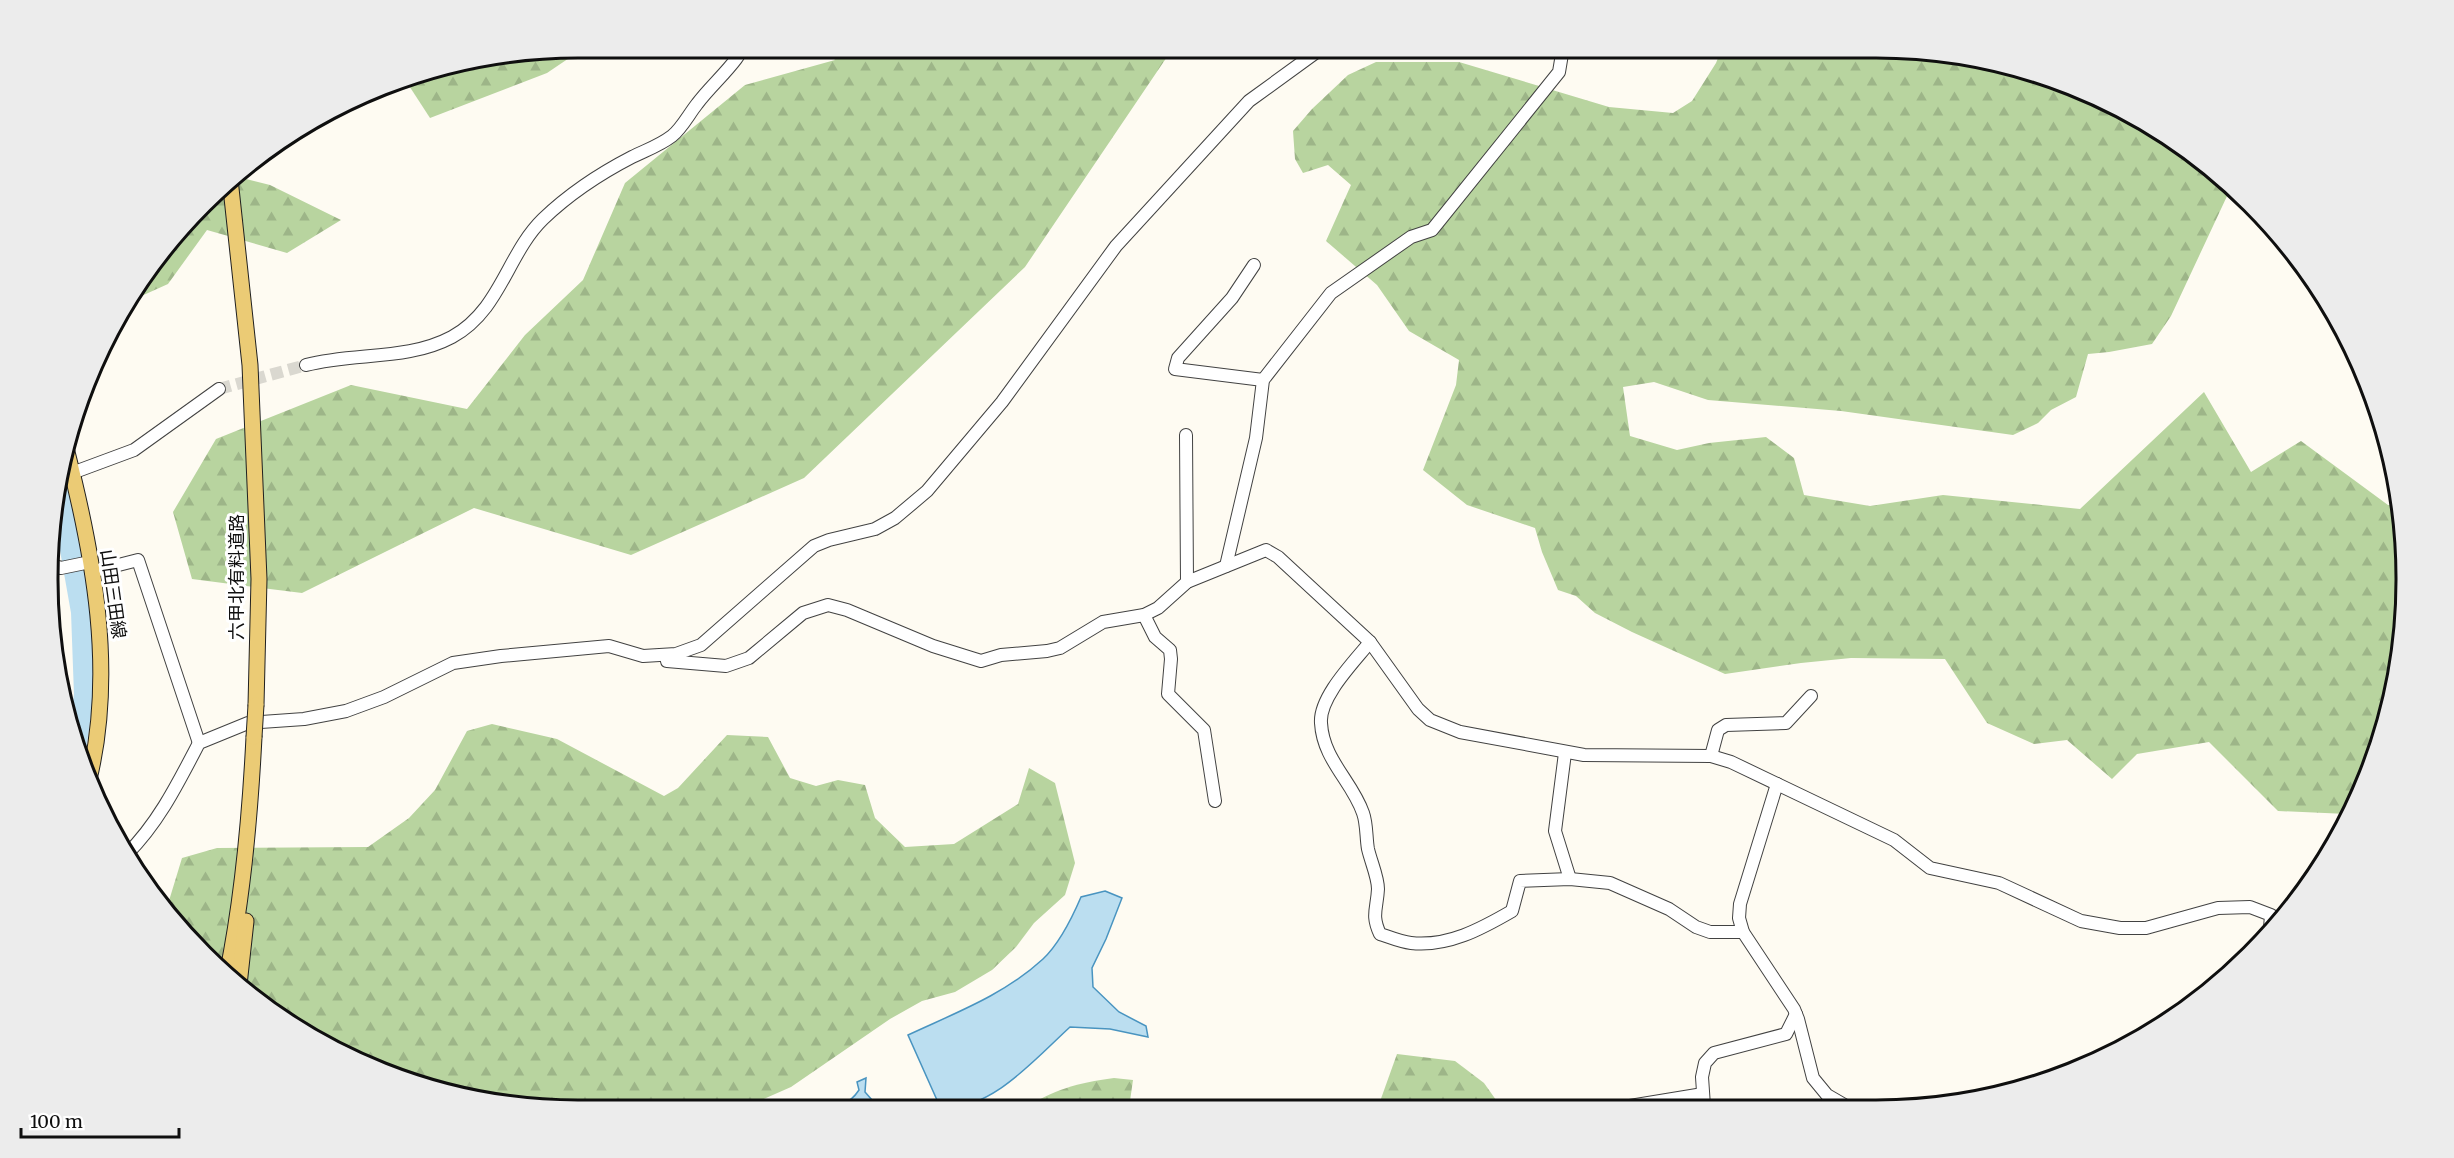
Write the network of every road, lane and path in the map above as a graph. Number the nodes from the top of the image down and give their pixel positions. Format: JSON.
{"nodes":[{"id":1,"x":735,"y":58,"type":"edge"},
{"id":2,"x":1308,"y":58,"type":"edge"},
{"id":3,"x":1561,"y":58,"type":"edge"},
{"id":4,"x":231,"y":192,"type":"edge"},
{"id":5,"x":1254,"y":264,"type":"dead end"},
{"id":6,"x":306,"y":365,"type":"tunnel mouth"},
{"id":7,"x":1263,"y":380,"type":"junction"},
{"id":8,"x":219,"y":388,"type":"tunnel mouth"},
{"id":9,"x":1186,"y":435,"type":"dead end"},
{"id":10,"x":71,"y":468,"type":"edge"},
{"id":11,"x":72,"y":473,"type":"junction"},
{"id":12,"x":1226,"y":566,"type":"junction"},
{"id":13,"x":59,"y":567,"type":"edge"},
{"id":14,"x":91,"y":567,"type":"junction"},
{"id":15,"x":1187,"y":582,"type":"junction"},
{"id":16,"x":1144,"y":615,"type":"junction"},
{"id":17,"x":1370,"y":642,"type":"junction"},
{"id":18,"x":666,"y":655,"type":"junction"},
{"id":19,"x":1811,"y":696,"type":"dead end"},
{"id":20,"x":199,"y":743,"type":"junction"},
{"id":21,"x":1565,"y":753,"type":"junction"},
{"id":22,"x":1711,"y":756,"type":"junction"},
{"id":23,"x":92,"y":762,"type":"edge"},
{"id":24,"x":1777,"y":784,"type":"junction"},
{"id":25,"x":251,"y":792,"type":"junction"},
{"id":26,"x":1215,"y":801,"type":"dead end"},
{"id":27,"x":133,"y":848,"type":"edge"},
{"id":28,"x":1570,"y":879,"type":"junction"},
{"id":29,"x":238,"y":913,"type":"junction"},
{"id":30,"x":2271,"y":916,"type":"edge"},
{"id":31,"x":1743,"y":932,"type":"junction"},
{"id":32,"x":223,"y":958,"type":"edge"},
{"id":33,"x":229,"y":964,"type":"edge"},
{"id":34,"x":240,"y":973,"type":"edge"},
{"id":35,"x":1796,"y":1014,"type":"junction"},
{"id":36,"x":1703,"y":1100,"type":"edge"},
{"id":37,"x":1836,"y":1100,"type":"edge"}],
"edges":[{"from":1,"to":6,"type":"street"},
{"from":2,"to":18,"type":"street"},
{"from":3,"to":7,"type":"street"},
{"from":4,"to":25,"type":"main road","name":"六甲北有料道路","bridge":true},
{"from":5,"to":7,"type":"street"},
{"from":7,"to":12,"type":"street"},
{"from":8,"to":11,"type":"street"},
{"from":9,"to":15,"type":"street"},
{"from":10,"to":11,"type":"main road","name":"山田三田線"},
{"from":11,"to":14,"type":"main road","name":"山田三田線"},
{"from":12,"to":15,"type":"street"},
{"from":12,"to":17,"type":"street"},
{"from":13,"to":14,"type":"street"},
{"from":14,"to":20,"type":"street"},
{"from":14,"to":23,"type":"main road","name":"山田三田線"},
{"from":15,"to":16,"type":"street"},
{"from":16,"to":18,"type":"street"},
{"from":16,"to":26,"type":"street"},
{"from":17,"to":21,"type":"street"},
{"from":17,"to":28,"type":"street"},
{"from":18,"to":20,"type":"street"},
{"from":19,"to":22,"type":"street"},
{"from":20,"to":27,"type":"street"},
{"from":21,"to":22,"type":"street"},
{"from":21,"to":28,"type":"street"},
{"from":22,"to":24,"type":"street"},
{"from":24,"to":30,"type":"street"},
{"from":24,"to":31,"type":"street"},
{"from":25,"to":29,"type":"main road","name":"六甲北有料道路"},
{"from":25,"to":34,"type":"main road"},
{"from":28,"to":31,"type":"street"},
{"from":29,"to":32,"type":"main road"},
{"from":29,"to":33,"type":"main road","name":"六甲北有料道路"},
{"from":31,"to":35,"type":"street"},
{"from":35,"to":36,"type":"street"},
{"from":35,"to":37,"type":"street"}]}
